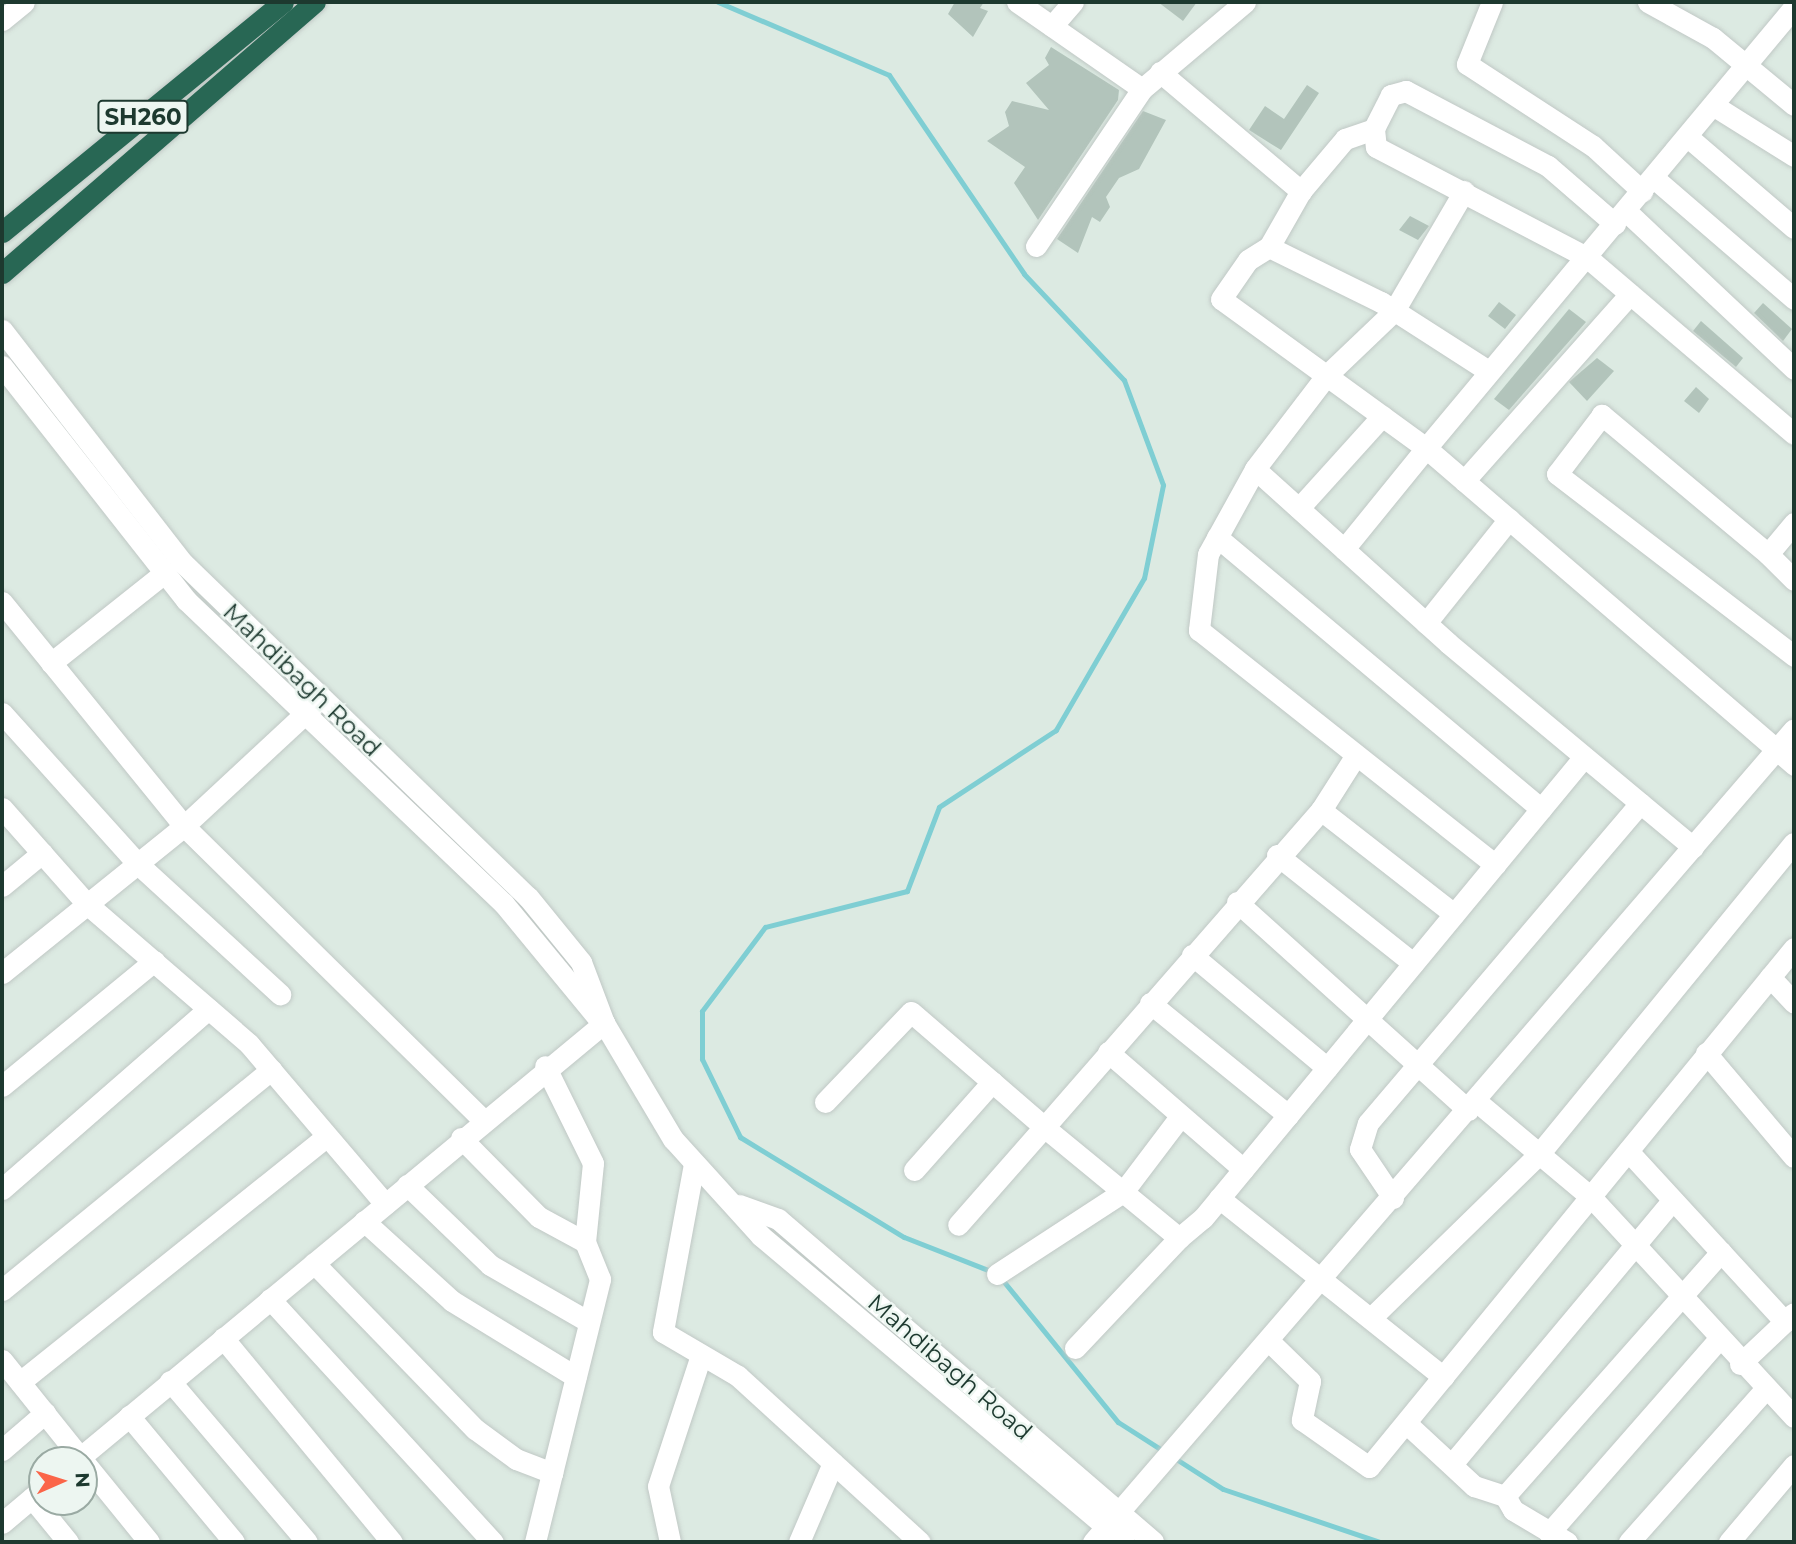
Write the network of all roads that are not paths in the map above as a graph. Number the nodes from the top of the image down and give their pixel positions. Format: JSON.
{"nodes":[{"id":1,"x":24,"y":2,"type":"edge"},
{"id":2,"x":315,"y":2,"type":"edge"},
{"id":3,"x":1017,"y":2,"type":"edge"},
{"id":4,"x":1073,"y":2,"type":"edge"},
{"id":5,"x":1245,"y":2,"type":"edge"},
{"id":6,"x":1492,"y":2,"type":"edge"},
{"id":7,"x":1648,"y":2,"type":"edge"},
{"id":8,"x":279,"y":3,"type":"edge"},
{"id":9,"x":1792,"y":16,"type":"edge"},
{"id":10,"x":2,"y":20,"type":"edge"},
{"id":11,"x":1052,"y":26,"type":"junction"},
{"id":12,"x":1746,"y":69,"type":"junction"},
{"id":13,"x":1160,"y":72,"type":"junction"},
{"id":14,"x":1142,"y":89,"type":"junction"},
{"id":15,"x":1794,"y":105,"type":"edge"},
{"id":16,"x":1716,"y":107,"type":"junction"},
{"id":17,"x":1374,"y":129,"type":"junction"},
{"id":18,"x":1689,"y":138,"type":"junction"},
{"id":19,"x":1794,"y":156,"type":"edge"},
{"id":20,"x":1648,"y":184,"type":"junction"},
{"id":21,"x":1301,"y":191,"type":"junction"},
{"id":22,"x":1464,"y":191,"type":"junction"},
{"id":23,"x":1620,"y":218,"type":"junction"},
{"id":24,"x":1794,"y":229,"type":"edge"},
{"id":25,"x":2,"y":232,"type":"edge"},
{"id":26,"x":1036,"y":246,"type":"dead end"},
{"id":27,"x":1269,"y":247,"type":"junction"},
{"id":28,"x":1588,"y":258,"type":"junction"},
{"id":29,"x":2,"y":273,"type":"edge"},
{"id":30,"x":1630,"y":294,"type":"junction"},
{"id":31,"x":1794,"y":299,"type":"edge"},
{"id":32,"x":1394,"y":311,"type":"junction"},
{"id":33,"x":2,"y":330,"type":"edge"},
{"id":34,"x":2,"y":366,"type":"edge"},
{"id":35,"x":1794,"y":369,"type":"edge"},
{"id":36,"x":1487,"y":370,"type":"junction"},
{"id":37,"x":1326,"y":376,"type":"junction"},
{"id":38,"x":1382,"y":416,"type":"junction"},
{"id":39,"x":1794,"y":434,"type":"edge"},
{"id":40,"x":1426,"y":448,"type":"junction"},
{"id":41,"x":1255,"y":469,"type":"junction"},
{"id":42,"x":1464,"y":481,"type":"junction"},
{"id":43,"x":1299,"y":508,"type":"junction"},
{"id":44,"x":1509,"y":519,"type":"junction"},
{"id":45,"x":1794,"y":523,"type":"edge"},
{"id":46,"x":1217,"y":537,"type":"junction"},
{"id":47,"x":1344,"y":550,"type":"junction"},
{"id":48,"x":1768,"y":554,"type":"junction"},
{"id":49,"x":163,"y":574,"type":"junction"},
{"id":50,"x":1794,"y":580,"type":"edge"},
{"id":51,"x":2,"y":602,"type":"edge"},
{"id":52,"x":1426,"y":623,"type":"junction"},
{"id":53,"x":1794,"y":656,"type":"edge"},
{"id":54,"x":51,"y":663,"type":"junction"},
{"id":55,"x":320,"y":697,"type":"junction"},
{"id":56,"x":2,"y":713,"type":"edge"},
{"id":57,"x":303,"y":716,"type":"junction"},
{"id":58,"x":1794,"y":729,"type":"edge"},
{"id":59,"x":1776,"y":750,"type":"junction"},
{"id":60,"x":1356,"y":755,"type":"junction"},
{"id":61,"x":1584,"y":757,"type":"junction"},
{"id":62,"x":1794,"y":765,"type":"edge"},
{"id":63,"x":1640,"y":803,"type":"junction"},
{"id":64,"x":1541,"y":809,"type":"junction"},
{"id":65,"x":1321,"y":810,"type":"junction"},
{"id":66,"x":2,"y":811,"type":"edge"},
{"id":67,"x":184,"y":826,"type":"junction"},
{"id":68,"x":1794,"y":843,"type":"edge"},
{"id":69,"x":1693,"y":847,"type":"junction"},
{"id":70,"x":42,"y":853,"type":"junction"},
{"id":71,"x":1277,"y":855,"type":"junction"},
{"id":72,"x":138,"y":864,"type":"junction"},
{"id":73,"x":1495,"y":865,"type":"junction"},
{"id":74,"x":2,"y":886,"type":"edge"},
{"id":75,"x":1237,"y":902,"type":"junction"},
{"id":76,"x":87,"y":904,"type":"junction"},
{"id":77,"x":1454,"y":914,"type":"junction"},
{"id":78,"x":1794,"y":948,"type":"edge"},
{"id":79,"x":1192,"y":955,"type":"junction"},
{"id":80,"x":154,"y":961,"type":"junction"},
{"id":81,"x":1413,"y":963,"type":"junction"},
{"id":82,"x":2,"y":973,"type":"edge"},
{"id":83,"x":1770,"y":977,"type":"junction"},
{"id":84,"x":280,"y":994,"type":"dead end"},
{"id":85,"x":1150,"y":1003,"type":"junction"},
{"id":86,"x":1794,"y":1003,"type":"edge"},
{"id":87,"x":208,"y":1009,"type":"junction"},
{"id":88,"x":1367,"y":1019,"type":"junction"},
{"id":89,"x":604,"y":1023,"type":"junction"},
{"id":90,"x":1108,"y":1052,"type":"junction"},
{"id":91,"x":1706,"y":1053,"type":"junction"},
{"id":92,"x":1415,"y":1062,"type":"junction"},
{"id":93,"x":545,"y":1066,"type":"junction"},
{"id":94,"x":1327,"y":1068,"type":"junction"},
{"id":95,"x":271,"y":1070,"type":"junction"},
{"id":96,"x":992,"y":1082,"type":"junction"},
{"id":97,"x":2,"y":1086,"type":"edge"},
{"id":98,"x":825,"y":1102,"type":"dead end"},
{"id":99,"x":1472,"y":1106,"type":"junction"},
{"id":100,"x":1288,"y":1115,"type":"junction"},
{"id":101,"x":1179,"y":1118,"type":"junction"},
{"id":102,"x":483,"y":1120,"type":"junction"},
{"id":103,"x":1044,"y":1127,"type":"junction"},
{"id":104,"x":327,"y":1136,"type":"junction"},
{"id":105,"x":461,"y":1138,"type":"junction"},
{"id":106,"x":1628,"y":1151,"type":"junction"},
{"id":107,"x":1539,"y":1154,"type":"junction"},
{"id":108,"x":1794,"y":1157,"type":"edge"},
{"id":109,"x":694,"y":1164,"type":"junction"},
{"id":110,"x":1243,"y":1169,"type":"junction"},
{"id":111,"x":914,"y":1170,"type":"dead end"},
{"id":112,"x":407,"y":1185,"type":"junction"},
{"id":113,"x":2,"y":1189,"type":"edge"},
{"id":114,"x":1123,"y":1192,"type":"junction"},
{"id":115,"x":1219,"y":1198,"type":"junction"},
{"id":116,"x":1393,"y":1198,"type":"junction"},
{"id":117,"x":1592,"y":1198,"type":"junction"},
{"id":118,"x":1673,"y":1200,"type":"junction"},
{"id":119,"x":384,"y":1204,"type":"junction"},
{"id":120,"x":364,"y":1221,"type":"junction"},
{"id":121,"x":958,"y":1225,"type":"dead end"},
{"id":122,"x":1178,"y":1238,"type":"junction"},
{"id":123,"x":584,"y":1242,"type":"junction"},
{"id":124,"x":1633,"y":1244,"type":"junction"},
{"id":125,"x":1721,"y":1252,"type":"junction"},
{"id":126,"x":314,"y":1263,"type":"junction"},
{"id":127,"x":997,"y":1274,"type":"dead end"},
{"id":128,"x":1325,"y":1279,"type":"junction"},
{"id":129,"x":2,"y":1290,"type":"edge"},
{"id":130,"x":1678,"y":1295,"type":"junction"},
{"id":131,"x":270,"y":1299,"type":"junction"},
{"id":132,"x":1372,"y":1317,"type":"junction"},
{"id":133,"x":1790,"y":1317,"type":"edge"},
{"id":134,"x":589,"y":1322,"type":"junction"},
{"id":135,"x":223,"y":1338,"type":"junction"},
{"id":136,"x":1718,"y":1340,"type":"junction"},
{"id":137,"x":1270,"y":1342,"type":"junction"},
{"id":138,"x":1075,"y":1348,"type":"dead end"},
{"id":139,"x":701,"y":1355,"type":"junction"},
{"id":140,"x":1740,"y":1364,"type":"junction"},
{"id":141,"x":8,"y":1371,"type":"edge"},
{"id":142,"x":576,"y":1377,"type":"junction"},
{"id":143,"x":1443,"y":1377,"type":"junction"},
{"id":144,"x":170,"y":1381,"type":"junction"},
{"id":145,"x":1766,"y":1388,"type":"junction"},
{"id":146,"x":44,"y":1413,"type":"junction"},
{"id":147,"x":129,"y":1416,"type":"junction"},
{"id":148,"x":1794,"y":1417,"type":"edge"},
{"id":149,"x":1406,"y":1423,"type":"junction"},
{"id":150,"x":70,"y":1446,"type":"edge"},
{"id":151,"x":96,"y":1446,"type":"edge"},
{"id":152,"x":2,"y":1450,"type":"edge"},
{"id":153,"x":833,"y":1463,"type":"junction"},
{"id":154,"x":1452,"y":1464,"type":"junction"},
{"id":155,"x":1794,"y":1465,"type":"edge"},
{"id":156,"x":552,"y":1473,"type":"junction"},
{"id":157,"x":98,"y":1480,"type":"edge"},
{"id":158,"x":1505,"y":1496,"type":"junction"},
{"id":159,"x":28,"y":1501,"type":"edge"},
{"id":160,"x":51,"y":1516,"type":"edge"},
{"id":161,"x":2,"y":1523,"type":"edge"},
{"id":162,"x":1106,"y":1527,"type":"edge"},
{"id":163,"x":898,"y":1534,"type":"edge"},
{"id":164,"x":1558,"y":1538,"type":"edge"},
{"id":165,"x":68,"y":1542,"type":"edge"},
{"id":166,"x":149,"y":1542,"type":"edge"},
{"id":167,"x":234,"y":1542,"type":"edge"},
{"id":168,"x":307,"y":1542,"type":"edge"},
{"id":169,"x":392,"y":1542,"type":"edge"},
{"id":170,"x":493,"y":1542,"type":"edge"},
{"id":171,"x":535,"y":1542,"type":"edge"},
{"id":172,"x":670,"y":1542,"type":"edge"},
{"id":173,"x":799,"y":1542,"type":"edge"},
{"id":174,"x":920,"y":1542,"type":"edge"},
{"id":175,"x":1124,"y":1542,"type":"edge"},
{"id":176,"x":1153,"y":1542,"type":"edge"},
{"id":177,"x":1629,"y":1542,"type":"edge"},
{"id":178,"x":1729,"y":1542,"type":"edge"}],
"edges":[{"from":1,"to":10,"type":"street"},
{"from":2,"to":29,"type":"highway"},
{"from":3,"to":11,"type":"street"},
{"from":4,"to":11,"type":"street"},
{"from":5,"to":13,"type":"street"},
{"from":6,"to":20,"type":"street"},
{"from":7,"to":12,"type":"street"},
{"from":8,"to":25,"type":"highway","number":"SH260"},
{"from":9,"to":12,"type":"street"},
{"from":11,"to":14,"type":"street"},
{"from":12,"to":15,"type":"street"},
{"from":12,"to":16,"type":"street"},
{"from":13,"to":14,"type":"street"},
{"from":13,"to":21,"type":"street"},
{"from":14,"to":26,"type":"street"},
{"from":16,"to":18,"type":"street"},
{"from":16,"to":19,"type":"street"},
{"from":17,"to":21,"type":"street"},
{"from":17,"to":22,"type":"street"},
{"from":17,"to":23,"type":"street"},
{"from":18,"to":20,"type":"street"},
{"from":18,"to":24,"type":"street"},
{"from":20,"to":23,"type":"street"},
{"from":20,"to":31,"type":"street"},
{"from":21,"to":27,"type":"street"},
{"from":22,"to":28,"type":"street"},
{"from":22,"to":32,"type":"street"},
{"from":23,"to":28,"type":"street"},
{"from":23,"to":35,"type":"street"},
{"from":27,"to":32,"type":"street"},
{"from":27,"to":37,"type":"street"},
{"from":28,"to":30,"type":"street"},
{"from":28,"to":36,"type":"street"},
{"from":30,"to":39,"type":"street"},
{"from":30,"to":42,"type":"street"},
{"from":32,"to":36,"type":"street"},
{"from":32,"to":37,"type":"street"},
{"from":33,"to":55,"type":"street","name":"Mahdibagh Road"},
{"from":34,"to":49,"type":"street","name":"Mahdibagh Road"},
{"from":36,"to":40,"type":"street"},
{"from":37,"to":38,"type":"street"},
{"from":37,"to":41,"type":"street"},
{"from":38,"to":40,"type":"street"},
{"from":38,"to":43,"type":"street"},
{"from":40,"to":42,"type":"street"},
{"from":40,"to":47,"type":"street"},
{"from":41,"to":43,"type":"street"},
{"from":41,"to":46,"type":"street"},
{"from":42,"to":44,"type":"street"},
{"from":43,"to":47,"type":"street"},
{"from":44,"to":52,"type":"street"},
{"from":44,"to":59,"type":"street"},
{"from":45,"to":48,"type":"street"},
{"from":46,"to":60,"type":"street"},
{"from":46,"to":64,"type":"street"},
{"from":47,"to":52,"type":"street"},
{"from":48,"to":50,"type":"street"},
{"from":48,"to":53,"type":"street"},
{"from":49,"to":54,"type":"street"},
{"from":49,"to":57,"type":"street","name":"Mahdibagh Road"},
{"from":51,"to":54,"type":"street"},
{"from":52,"to":61,"type":"street"},
{"from":54,"to":67,"type":"street"},
{"from":55,"to":57,"type":"street"},
{"from":55,"to":89,"type":"street","name":"Mahdibagh Road"},
{"from":56,"to":72,"type":"street"},
{"from":57,"to":67,"type":"street"},
{"from":57,"to":89,"type":"street","name":"Mahdibagh Road"},
{"from":58,"to":59,"type":"street"},
{"from":59,"to":62,"type":"street"},
{"from":59,"to":69,"type":"street"},
{"from":60,"to":65,"type":"street"},
{"from":60,"to":73,"type":"street"},
{"from":61,"to":63,"type":"street"},
{"from":61,"to":64,"type":"street"},
{"from":63,"to":69,"type":"street"},
{"from":63,"to":92,"type":"street"},
{"from":64,"to":73,"type":"street"},
{"from":65,"to":71,"type":"street"},
{"from":65,"to":77,"type":"street"},
{"from":66,"to":70,"type":"street"},
{"from":67,"to":72,"type":"street"},
{"from":67,"to":102,"type":"street"},
{"from":68,"to":107,"type":"street"},
{"from":69,"to":99,"type":"street"},
{"from":70,"to":74,"type":"street"},
{"from":70,"to":76,"type":"street"},
{"from":71,"to":75,"type":"street"},
{"from":71,"to":81,"type":"street"},
{"from":72,"to":76,"type":"street"},
{"from":72,"to":84,"type":"street"},
{"from":73,"to":77,"type":"street"},
{"from":75,"to":79,"type":"street"},
{"from":75,"to":88,"type":"street"},
{"from":76,"to":80,"type":"street"},
{"from":76,"to":82,"type":"street"},
{"from":77,"to":81,"type":"street"},
{"from":78,"to":83,"type":"street"},
{"from":79,"to":85,"type":"street"},
{"from":79,"to":94,"type":"street"},
{"from":80,"to":87,"type":"street"},
{"from":80,"to":97,"type":"street"},
{"from":81,"to":88,"type":"street"},
{"from":83,"to":86,"type":"street"},
{"from":83,"to":91,"type":"street"},
{"from":85,"to":90,"type":"street"},
{"from":85,"to":100,"type":"street"},
{"from":87,"to":95,"type":"street"},
{"from":87,"to":113,"type":"street"},
{"from":88,"to":92,"type":"street"},
{"from":88,"to":94,"type":"street"},
{"from":89,"to":93,"type":"street"},
{"from":89,"to":109,"type":"street","name":"Mahdibagh Road"},
{"from":90,"to":101,"type":"street"},
{"from":90,"to":103,"type":"street"},
{"from":91,"to":106,"type":"street"},
{"from":91,"to":108,"type":"street"},
{"from":92,"to":99,"type":"street"},
{"from":92,"to":116,"type":"street"},
{"from":93,"to":102,"type":"street"},
{"from":93,"to":123,"type":"street"},
{"from":94,"to":100,"type":"street"},
{"from":95,"to":104,"type":"street"},
{"from":95,"to":129,"type":"street"},
{"from":96,"to":98,"type":"street"},
{"from":96,"to":103,"type":"street"},
{"from":96,"to":111,"type":"street"},
{"from":99,"to":107,"type":"street"},
{"from":99,"to":116,"type":"street"},
{"from":100,"to":110,"type":"street"},
{"from":101,"to":110,"type":"street"},
{"from":101,"to":114,"type":"street"},
{"from":102,"to":105,"type":"street"},
{"from":103,"to":114,"type":"street"},
{"from":103,"to":121,"type":"street"},
{"from":104,"to":119,"type":"street"},
{"from":104,"to":141,"type":"street"},
{"from":105,"to":112,"type":"street"},
{"from":105,"to":123,"type":"street"},
{"from":106,"to":117,"type":"street"},
{"from":106,"to":118,"type":"street"},
{"from":107,"to":117,"type":"street"},
{"from":107,"to":132,"type":"street"},
{"from":109,"to":139,"type":"street"},
{"from":109,"to":162,"type":"street","name":"Mahdibagh Road"},
{"from":110,"to":115,"type":"street"},
{"from":112,"to":119,"type":"street"},
{"from":112,"to":134,"type":"street"},
{"from":114,"to":122,"type":"street"},
{"from":114,"to":127,"type":"street"},
{"from":115,"to":122,"type":"street"},
{"from":115,"to":128,"type":"street"},
{"from":116,"to":128,"type":"street"},
{"from":117,"to":124,"type":"street"},
{"from":117,"to":143,"type":"street"},
{"from":118,"to":124,"type":"street"},
{"from":118,"to":125,"type":"street"},
{"from":119,"to":120,"type":"street"},
{"from":120,"to":126,"type":"street"},
{"from":120,"to":142,"type":"street"},
{"from":122,"to":138,"type":"street"},
{"from":123,"to":134,"type":"street"},
{"from":124,"to":130,"type":"street"},
{"from":124,"to":154,"type":"street"},
{"from":125,"to":130,"type":"street"},
{"from":125,"to":133,"type":"street"},
{"from":126,"to":131,"type":"street"},
{"from":126,"to":156,"type":"street"},
{"from":128,"to":132,"type":"street"},
{"from":128,"to":137,"type":"street"},
{"from":130,"to":136,"type":"street"},
{"from":130,"to":158,"type":"street"},
{"from":131,"to":135,"type":"street"},
{"from":131,"to":170,"type":"street"},
{"from":132,"to":143,"type":"street"},
{"from":133,"to":140,"type":"street"},
{"from":134,"to":142,"type":"street"},
{"from":135,"to":144,"type":"street"},
{"from":135,"to":169,"type":"street"},
{"from":136,"to":140,"type":"street"},
{"from":136,"to":164,"type":"street"},
{"from":137,"to":149,"type":"street"},
{"from":137,"to":162,"type":"street"},
{"from":139,"to":153,"type":"street"},
{"from":139,"to":172,"type":"street"},
{"from":140,"to":145,"type":"street"},
{"from":141,"to":146,"type":"street"},
{"from":142,"to":156,"type":"street"},
{"from":143,"to":149,"type":"street"},
{"from":144,"to":147,"type":"street"},
{"from":144,"to":168,"type":"street"},
{"from":145,"to":148,"type":"street"},
{"from":145,"to":177,"type":"street"},
{"from":146,"to":150,"type":"street"},
{"from":146,"to":152,"type":"street"},
{"from":147,"to":151,"type":"street"},
{"from":147,"to":167,"type":"street"},
{"from":149,"to":154,"type":"street"},
{"from":153,"to":163,"type":"street"},
{"from":153,"to":173,"type":"street"},
{"from":154,"to":158,"type":"street"},
{"from":155,"to":178,"type":"street"},
{"from":156,"to":171,"type":"street"},
{"from":157,"to":166,"type":"street"},
{"from":158,"to":164,"type":"street"},
{"from":159,"to":161,"type":"street"},
{"from":160,"to":165,"type":"street"},
{"from":162,"to":175,"type":"street","name":"Mahdibagh Road"},
{"from":162,"to":176,"type":"street","name":"Mahdibagh Road"},
{"from":163,"to":174,"type":"street"}]}
